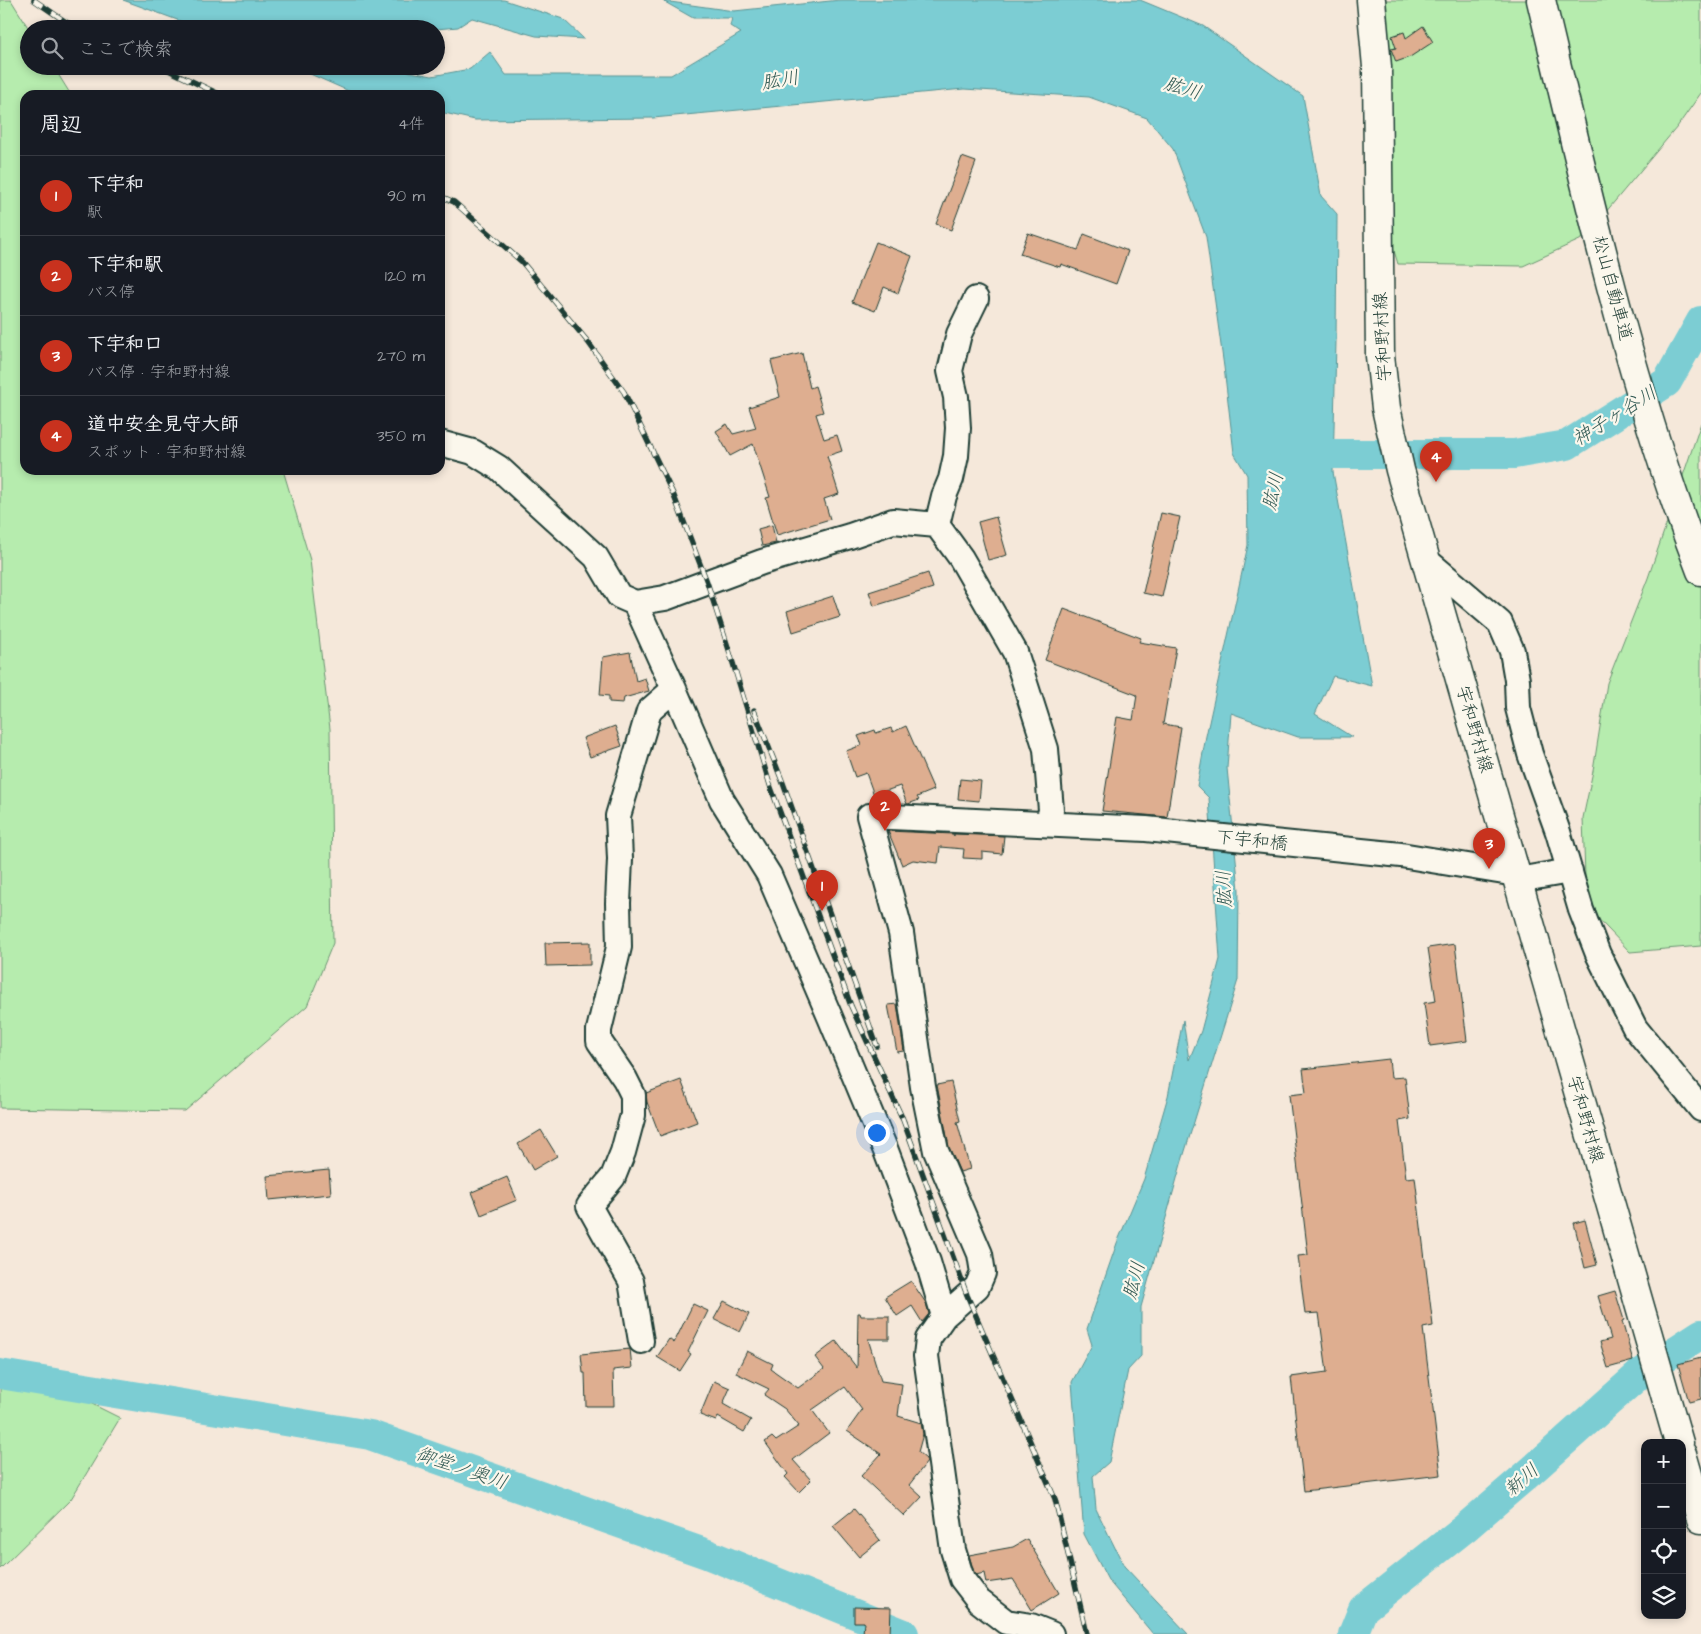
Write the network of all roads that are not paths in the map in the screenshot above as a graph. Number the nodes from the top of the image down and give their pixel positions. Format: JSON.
{"nodes":[{"id":1,"x":1371,"y":0,"type":"edge"},
{"id":2,"x":1541,"y":0,"type":"edge"},
{"id":3,"x":976,"y":299,"type":"dead end"},
{"id":4,"x":445,"y":444,"type":"edge"},
{"id":5,"x":937,"y":525,"type":"junction"},
{"id":6,"x":1426,"y":560,"type":"junction"},
{"id":7,"x":1701,"y":571,"type":"edge"},
{"id":8,"x":636,"y":604,"type":"junction"},
{"id":9,"x":674,"y":689,"type":"junction"},
{"id":10,"x":1048,"y":824,"type":"junction"},
{"id":11,"x":1570,"y":871,"type":"junction"},
{"id":12,"x":1517,"y":877,"type":"junction"},
{"id":13,"x":1701,"y":1109,"type":"edge"},
{"id":14,"x":944,"y":1316,"type":"junction"},
{"id":15,"x":641,"y":1340,"type":"dead end"},
{"id":16,"x":1676,"y":1431,"type":"edge"},
{"id":17,"x":1686,"y":1468,"type":"edge"},
{"id":18,"x":1701,"y":1519,"type":"edge"},
{"id":19,"x":1051,"y":1634,"type":"edge"}],
"edges":[{"from":1,"to":6,"type":"main road","name":"宇和野村線"},
{"from":2,"to":7,"type":"main road","name":"松山自動車道"},
{"from":3,"to":5,"type":"street"},
{"from":4,"to":8,"type":"street"},
{"from":5,"to":8,"type":"street"},
{"from":5,"to":10,"type":"street"},
{"from":6,"to":11,"type":"street"},
{"from":6,"to":12,"type":"main road","name":"宇和野村線"},
{"from":8,"to":9,"type":"street"},
{"from":9,"to":14,"type":"street"},
{"from":9,"to":15,"type":"street"},
{"from":10,"to":12,"type":"street","name":"下宇和橋"},
{"from":10,"to":14,"type":"street","name":"下宇和橋"},
{"from":11,"to":12,"type":"street","name":"下宇和橋"},
{"from":11,"to":13,"type":"street"},
{"from":12,"to":16,"type":"main road","name":"宇和野村線"},
{"from":14,"to":19,"type":"street"},
{"from":17,"to":18,"type":"main road"}]}
